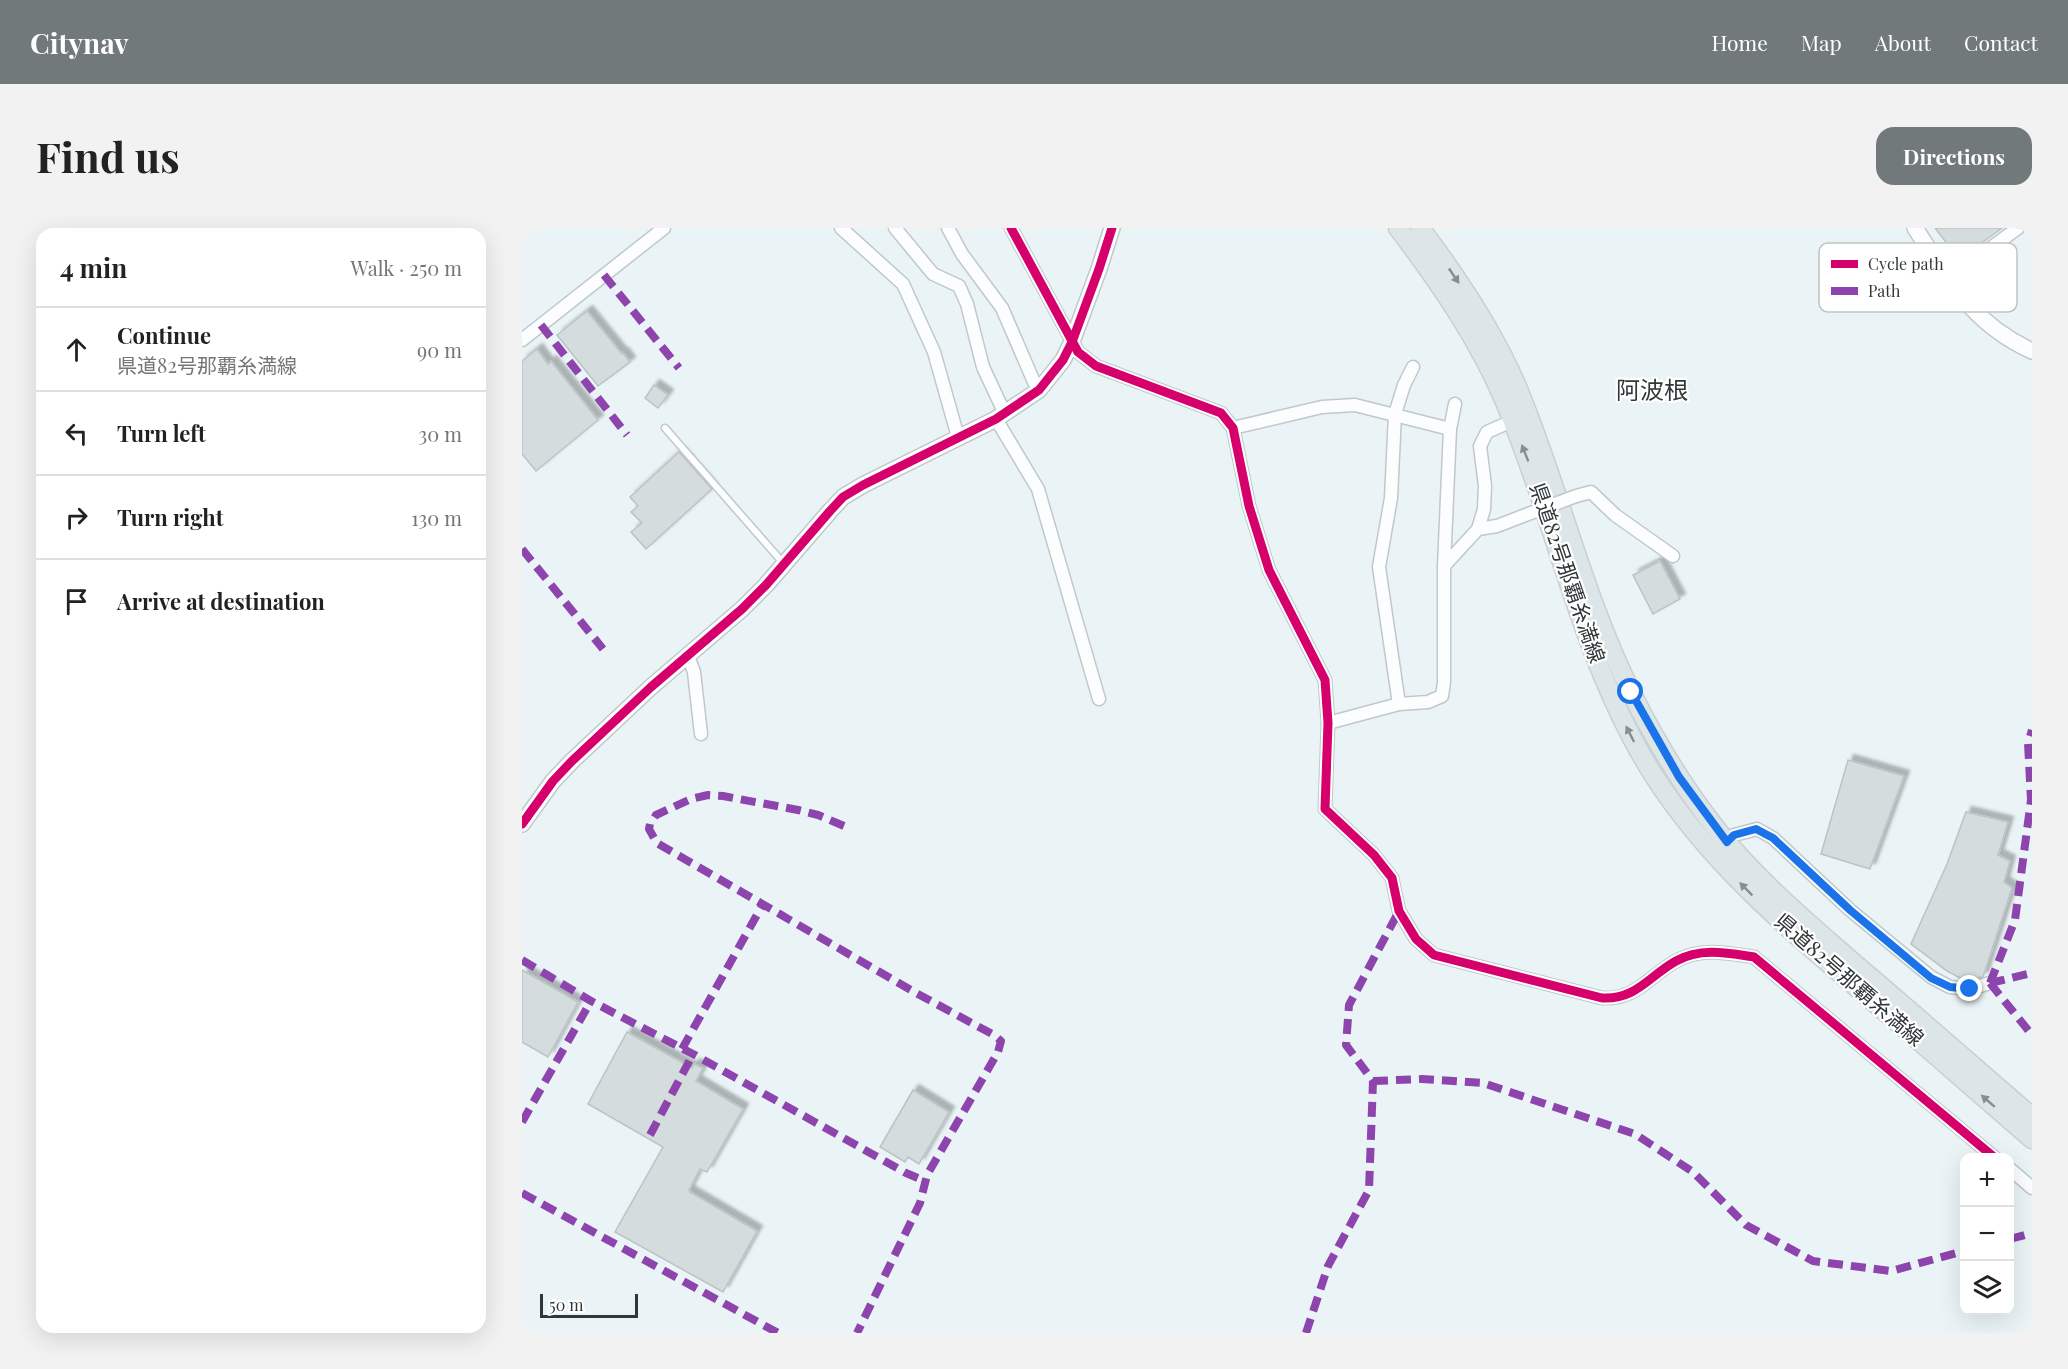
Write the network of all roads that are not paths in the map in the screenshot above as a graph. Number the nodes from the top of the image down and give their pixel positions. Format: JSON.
{"nodes":[{"id":1,"x":664,"y":228,"type":"edge"},
{"id":2,"x":841,"y":228,"type":"edge"},
{"id":3,"x":895,"y":228,"type":"edge"},
{"id":4,"x":948,"y":228,"type":"edge"},
{"id":5,"x":1011,"y":228,"type":"edge"},
{"id":6,"x":1112,"y":228,"type":"edge"},
{"id":7,"x":1398,"y":228,"type":"edge"},
{"id":8,"x":1420,"y":228,"type":"edge"},
{"id":9,"x":1915,"y":228,"type":"edge"},
{"id":10,"x":2016,"y":229,"type":"edge"},
{"id":11,"x":1924,"y":243,"type":"edge"},
{"id":12,"x":1997,"y":243,"type":"edge"},
{"id":13,"x":1976,"y":312,"type":"edge"},
{"id":14,"x":522,"y":340,"type":"edge"},
{"id":15,"x":1072,"y":342,"type":"junction"},
{"id":16,"x":2032,"y":351,"type":"edge"},
{"id":17,"x":1413,"y":367,"type":"dead end"},
{"id":18,"x":1041,"y":388,"type":"junction"},
{"id":19,"x":1455,"y":404,"type":"dead end"},
{"id":20,"x":1395,"y":414,"type":"junction"},
{"id":21,"x":1001,"y":416,"type":"junction"},
{"id":22,"x":1512,"y":421,"type":"junction"},
{"id":23,"x":1233,"y":428,"type":"junction"},
{"id":24,"x":665,"y":429,"type":"dead end"},
{"id":25,"x":1450,"y":429,"type":"junction"},
{"id":26,"x":958,"y":437,"type":"junction"},
{"id":27,"x":1478,"y":529,"type":"junction"},
{"id":28,"x":1673,"y":556,"type":"dead end"},
{"id":29,"x":785,"y":564,"type":"junction"},
{"id":30,"x":1444,"y":566,"type":"junction"},
{"id":31,"x":688,"y":656,"type":"junction"},
{"id":32,"x":1099,"y":699,"type":"dead end"},
{"id":33,"x":1398,"y":704,"type":"junction"},
{"id":34,"x":1328,"y":723,"type":"junction"},
{"id":35,"x":701,"y":734,"type":"dead end"},
{"id":36,"x":522,"y":824,"type":"edge"},
{"id":37,"x":1727,"y":842,"type":"junction"},
{"id":38,"x":1713,"y":854,"type":"junction"},
{"id":39,"x":1990,"y":983,"type":"dead end"},
{"id":40,"x":2032,"y":1117,"type":"edge"},
{"id":41,"x":2032,"y":1139,"type":"edge"},
{"id":42,"x":1989,"y":1153,"type":"edge"},
{"id":43,"x":2014,"y":1173,"type":"edge"},
{"id":44,"x":2032,"y":1188,"type":"edge"}],
"edges":[{"from":1,"to":14,"type":"street"},
{"from":2,"to":26,"type":"street"},
{"from":3,"to":21,"type":"street"},
{"from":4,"to":18,"type":"street"},
{"from":5,"to":15,"type":"street"},
{"from":6,"to":15,"type":"street"},
{"from":7,"to":22,"type":"main road","name":"県道82号那覇糸満線"},
{"from":8,"to":37,"type":"main road","name":"県道82号那覇糸満線","one_way":true},
{"from":9,"to":11,"type":"street"},
{"from":10,"to":12,"type":"street"},
{"from":13,"to":16,"type":"street"},
{"from":15,"to":18,"type":"street"},
{"from":15,"to":23,"type":"street"},
{"from":17,"to":20,"type":"street"},
{"from":18,"to":21,"type":"street"},
{"from":19,"to":25,"type":"street"},
{"from":20,"to":23,"type":"street"},
{"from":20,"to":25,"type":"street"},
{"from":20,"to":33,"type":"street"},
{"from":21,"to":26,"type":"street"},
{"from":21,"to":32,"type":"street"},
{"from":22,"to":27,"type":"street"},
{"from":38,"to":22,"type":"main road","name":"県道82号那覇糸満線","one_way":true},
{"from":23,"to":34,"type":"street"},
{"from":24,"to":29,"type":"lane"},
{"from":25,"to":30,"type":"street"},
{"from":26,"to":29,"type":"street"},
{"from":27,"to":28,"type":"street","bridge":true},
{"from":27,"to":30,"type":"street"},
{"from":29,"to":31,"type":"street"},
{"from":30,"to":33,"type":"street"},
{"from":31,"to":35,"type":"street"},
{"from":31,"to":36,"type":"street"},
{"from":33,"to":34,"type":"street"},
{"from":34,"to":42,"type":"street"},
{"from":37,"to":38,"type":"street"},
{"from":37,"to":39,"type":"street"},
{"from":37,"to":40,"type":"main road","name":"県道82号那覇糸満線"},
{"from":41,"to":38,"type":"main road","name":"県道82号那覇糸満線","one_way":true},
{"from":43,"to":44,"type":"street"}]}
